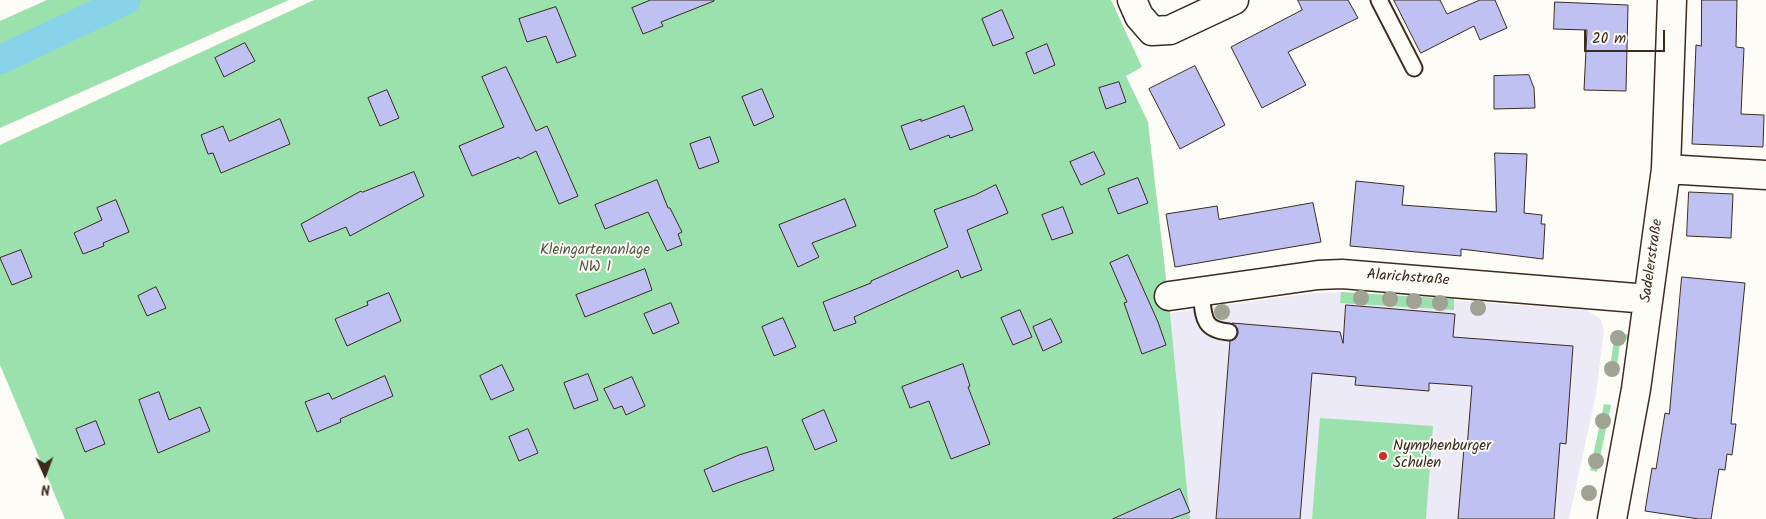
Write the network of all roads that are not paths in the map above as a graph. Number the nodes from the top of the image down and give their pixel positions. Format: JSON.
{"nodes":[{"id":1,"x":1132,"y":0,"type":"edge"},
{"id":2,"x":1234,"y":0,"type":"edge"},
{"id":3,"x":1379,"y":0,"type":"edge"},
{"id":4,"x":1672,"y":0,"type":"edge"},
{"id":5,"x":1414,"y":68,"type":"dead end"},
{"id":6,"x":1666,"y":169,"type":"junction"},
{"id":7,"x":1766,"y":175,"type":"edge"},
{"id":8,"x":1201,"y":292,"type":"junction"},
{"id":9,"x":1169,"y":296,"type":"dead end"},
{"id":10,"x":1648,"y":299,"type":"junction"},
{"id":11,"x":1229,"y":332,"type":"dead end"},
{"id":12,"x":1612,"y":519,"type":"edge"}],
"edges":[{"from":1,"to":2,"type":"street"},
{"from":3,"to":5,"type":"lane"},
{"from":4,"to":6,"type":"street","name":"Sadelerstraße"},
{"from":6,"to":7,"type":"street"},
{"from":6,"to":10,"type":"street","name":"Sadelerstraße"},
{"from":8,"to":9,"type":"street","name":"Alarichstraße"},
{"from":8,"to":10,"type":"street","name":"Alarichstraße"},
{"from":8,"to":11,"type":"lane"},
{"from":10,"to":12,"type":"street","name":"Sadelerstraße"}]}
